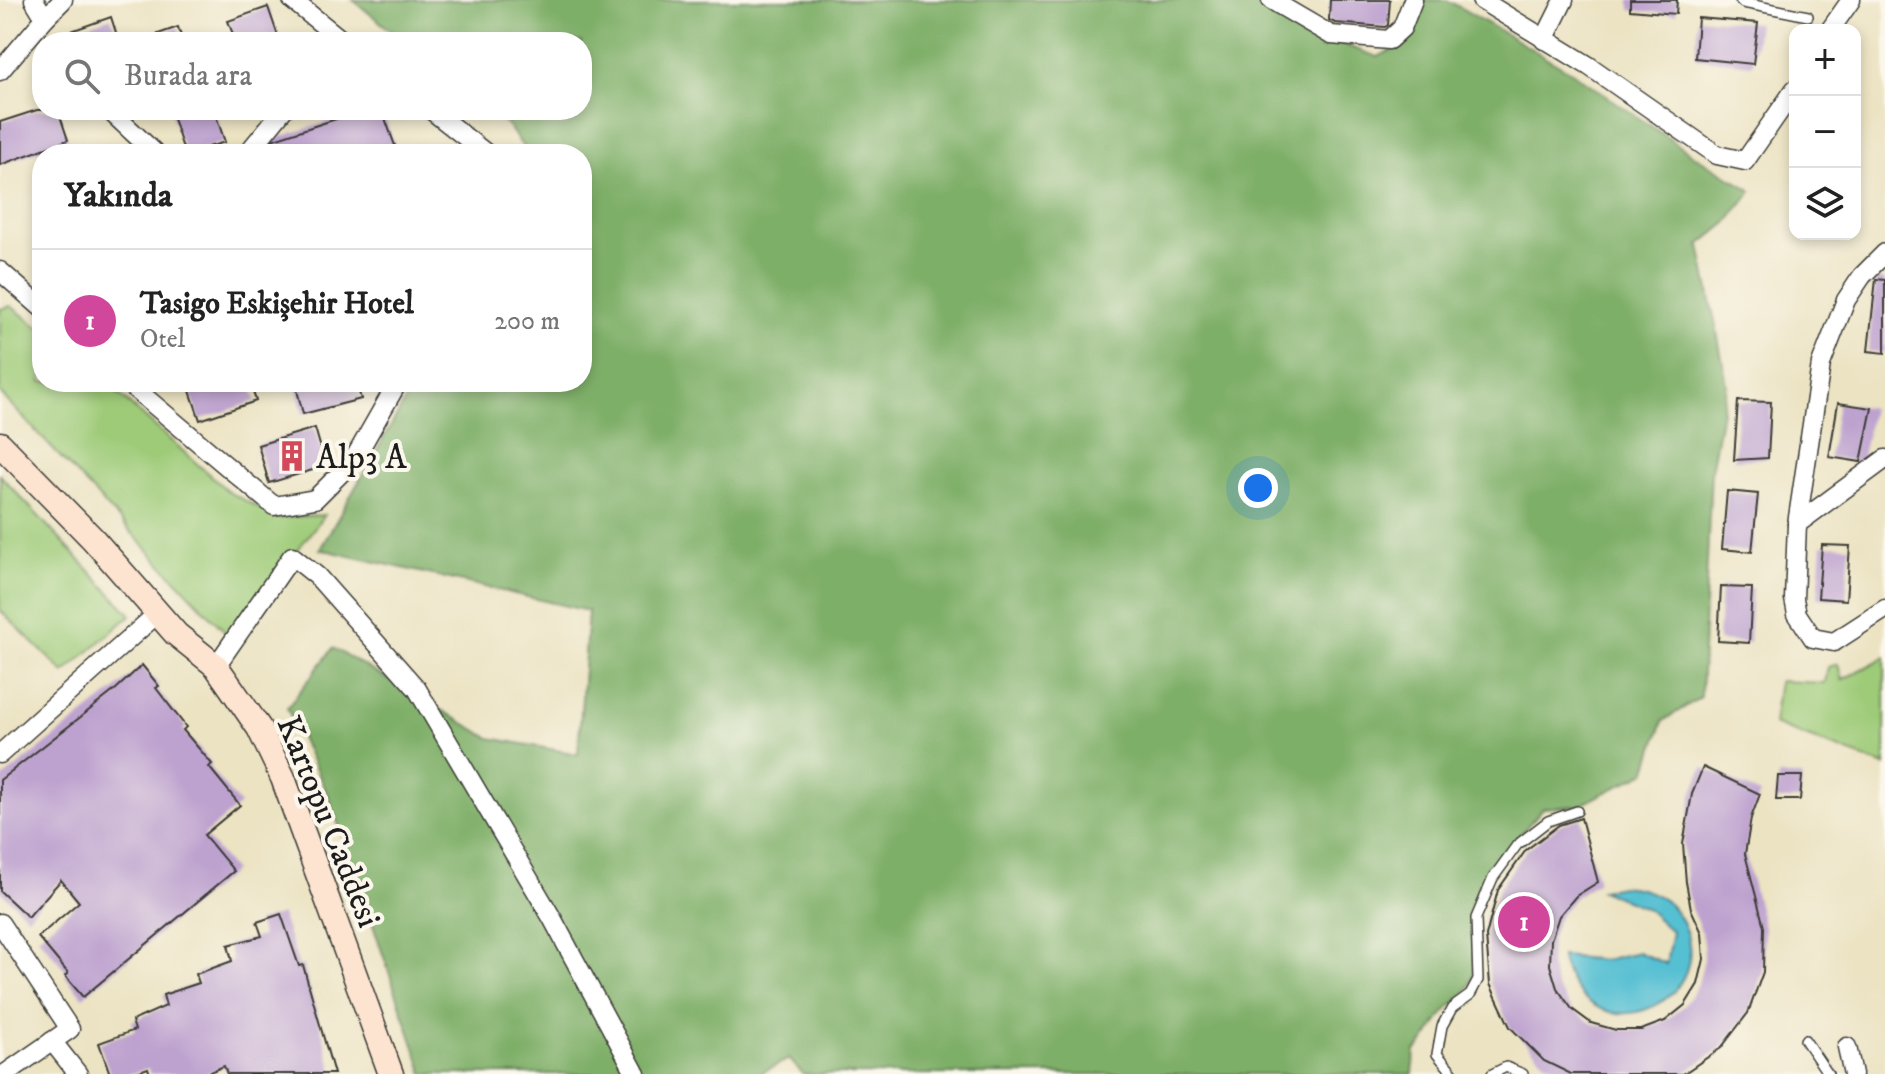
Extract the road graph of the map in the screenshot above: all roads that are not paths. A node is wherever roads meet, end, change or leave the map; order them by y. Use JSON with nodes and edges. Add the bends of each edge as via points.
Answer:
{"nodes":[{"id":1,"x":34,"y":0,"type":"edge"},
{"id":2,"x":63,"y":0,"type":"edge"},
{"id":3,"x":292,"y":0,"type":"edge"},
{"id":4,"x":1271,"y":0,"type":"edge"},
{"id":5,"x":1413,"y":0,"type":"edge"},
{"id":6,"x":1481,"y":0,"type":"edge"},
{"id":7,"x":1564,"y":0,"type":"edge"},
{"id":8,"x":1740,"y":0,"type":"edge"},
{"id":9,"x":1851,"y":0,"type":"edge"},
{"id":10,"x":1808,"y":16,"type":"dead end"},
{"id":11,"x":45,"y":18,"type":"junction"},
{"id":12,"x":1834,"y":24,"type":"edge"},
{"id":13,"x":40,"y":32,"type":"edge"},
{"id":14,"x":330,"y":32,"type":"edge"},
{"id":15,"x":1544,"y":40,"type":"junction"},
{"id":16,"x":32,"y":45,"type":"edge"},
{"id":17,"x":0,"y":71,"type":"edge"},
{"id":18,"x":1790,"y":96,"type":"edge"},
{"id":19,"x":120,"y":120,"type":"edge"},
{"id":20,"x":275,"y":120,"type":"edge"},
{"id":21,"x":444,"y":120,"type":"edge"},
{"id":22,"x":145,"y":144,"type":"edge"},
{"id":23,"x":255,"y":144,"type":"edge"},
{"id":24,"x":474,"y":144,"type":"edge"},
{"id":25,"x":1885,"y":253,"type":"edge"},
{"id":26,"x":3,"y":280,"type":"edge"},
{"id":27,"x":32,"y":301,"type":"edge"},
{"id":28,"x":139,"y":392,"type":"edge"},
{"id":29,"x":392,"y":392,"type":"edge"},
{"id":30,"x":0,"y":444,"type":"edge"},
{"id":31,"x":1885,"y":459,"type":"edge"},
{"id":32,"x":1797,"y":524,"type":"junction"},
{"id":33,"x":1885,"y":609,"type":"edge"},
{"id":34,"x":158,"y":613,"type":"junction"},
{"id":35,"x":216,"y":666,"type":"junction"},
{"id":36,"x":0,"y":754,"type":"edge"},
{"id":37,"x":1577,"y":811,"type":"dead end"},
{"id":38,"x":0,"y":923,"type":"edge"},
{"id":39,"x":1805,"y":1040,"type":"dead end"},
{"id":40,"x":52,"y":1041,"type":"junction"},
{"id":41,"x":1847,"y":1047,"type":"dead end"},
{"id":42,"x":5,"y":1074,"type":"edge"},
{"id":43,"x":78,"y":1074,"type":"edge"},
{"id":44,"x":391,"y":1074,"type":"edge"},
{"id":45,"x":636,"y":1074,"type":"edge"},
{"id":46,"x":1454,"y":1074,"type":"edge"},
{"id":47,"x":1492,"y":1074,"type":"edge"},
{"id":48,"x":1523,"y":1074,"type":"edge"},
{"id":49,"x":1828,"y":1074,"type":"edge"},
{"id":50,"x":1853,"y":1074,"type":"edge"}],
"edges":[{"from":1,"to":11,"type":"street"},
{"from":2,"to":11,"type":"street"},
{"from":3,"to":14,"type":"street"},
{"from":4,"to":5,"type":"street","via":[[1331,35],[1389,40],[1402,28]]},
{"from":6,"to":15,"type":"street"},
{"from":7,"to":15,"type":"street"},
{"from":8,"to":10,"type":"lane"},
{"from":9,"to":12,"type":"street"},
{"from":11,"to":13,"type":"street"},
{"from":15,"to":18,"type":"street","via":[[1717,155],[1745,161]]},
{"from":16,"to":17,"type":"street"},
{"from":19,"to":22,"type":"street"},
{"from":20,"to":23,"type":"street"},
{"from":21,"to":24,"type":"street"},
{"from":25,"to":32,"type":"street","via":[[1846,300],[1821,364]]},
{"from":26,"to":27,"type":"street"},
{"from":28,"to":29,"type":"street","via":[[274,506],[315,499],[353,461]]},
{"from":30,"to":34,"type":"street","name":"Kartopu Caddesi"},
{"from":31,"to":32,"type":"street"},
{"from":32,"to":33,"type":"street","via":[[1794,599],[1813,638],[1834,642]]},
{"from":34,"to":35,"type":"street","name":"Kartopu Caddesi"},
{"from":34,"to":36,"type":"street"},
{"from":35,"to":44,"type":"street","name":"Kartopu Caddesi","via":[[259,728],[283,778]]},
{"from":35,"to":45,"type":"street","via":[[292,556],[317,576],[417,689],[552,918]]},
{"from":37,"to":46,"type":"lane","via":[[1548,821],[1517,845],[1493,878],[1476,918],[1478,980],[1442,1026],[1437,1054]]},
{"from":38,"to":40,"type":"street","via":[[70,1029]]},
{"from":39,"to":49,"type":"lane"},
{"from":40,"to":42,"type":"street"},
{"from":40,"to":43,"type":"street"},
{"from":41,"to":50,"type":"street"},
{"from":47,"to":48,"type":"lane","via":[[1506,1067]]}]}
